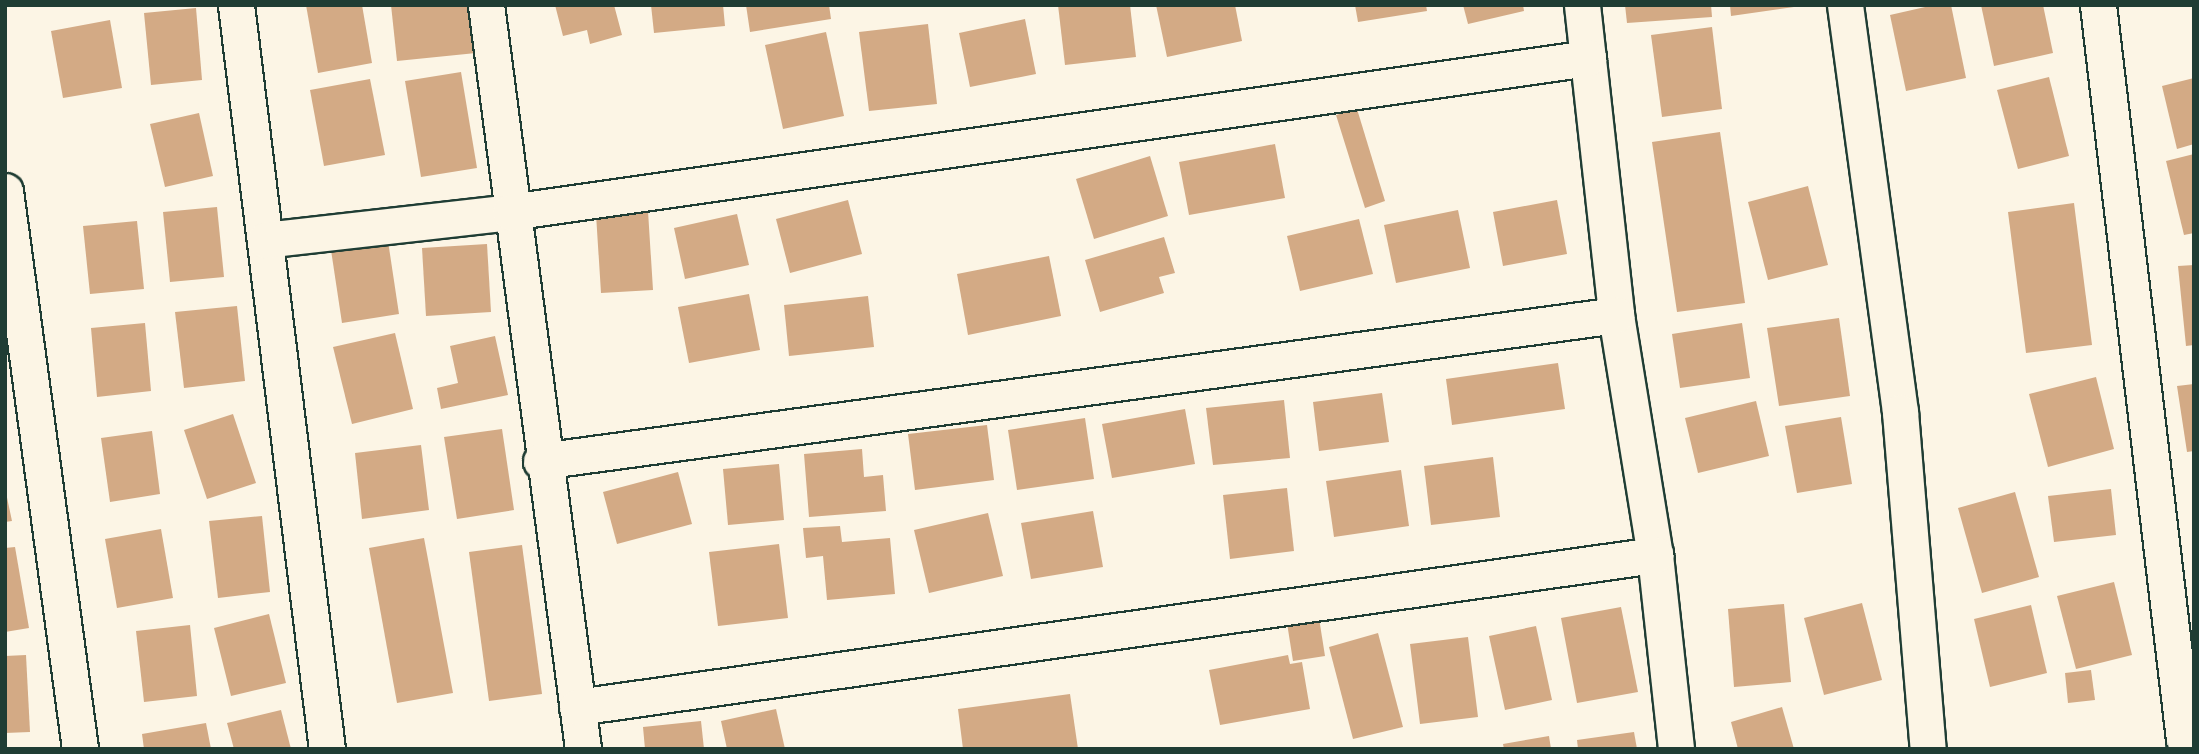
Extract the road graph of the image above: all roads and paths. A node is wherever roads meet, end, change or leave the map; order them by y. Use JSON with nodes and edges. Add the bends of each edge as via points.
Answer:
{"nodes":[{"id":1,"x":236,"y":5,"type":"edge"},
{"id":2,"x":486,"y":5,"type":"edge"},
{"id":3,"x":1583,"y":5,"type":"edge"},
{"id":4,"x":1845,"y":5,"type":"edge"},
{"id":5,"x":2098,"y":5,"type":"edge"},
{"id":6,"x":1588,"y":58,"type":"junction"},
{"id":7,"x":5,"y":191,"type":"edge"},
{"id":8,"x":510,"y":212,"type":"junction"},
{"id":9,"x":265,"y":240,"type":"junction"},
{"id":10,"x":1616,"y":315,"type":"junction"},
{"id":11,"x":541,"y":461,"type":"junction"},
{"id":12,"x":1655,"y":555,"type":"junction"},
{"id":13,"x":577,"y":707,"type":"junction"},
{"id":14,"x":2183,"y":740,"type":"edge"},
{"id":15,"x":80,"y":749,"type":"edge"},
{"id":16,"x":327,"y":749,"type":"edge"},
{"id":17,"x":583,"y":749,"type":"edge"},
{"id":18,"x":1676,"y":749,"type":"edge"},
{"id":19,"x":1928,"y":749,"type":"edge"}],
"edges":[{"from":1,"to":9,"type":"street"},
{"from":2,"to":8,"type":"street"},
{"from":3,"to":6,"type":"street"},
{"from":4,"to":19,"type":"street","via":[[1900,412]]},
{"from":5,"to":14,"type":"street"},
{"from":6,"to":8,"type":"street"},
{"from":6,"to":10,"type":"street"},
{"from":7,"to":15,"type":"street"},
{"from":8,"to":9,"type":"street"},
{"from":8,"to":11,"type":"street"},
{"from":9,"to":16,"type":"street"},
{"from":10,"to":11,"type":"street"},
{"from":10,"to":12,"type":"street"},
{"from":11,"to":13,"type":"street"},
{"from":12,"to":13,"type":"street"},
{"from":12,"to":18,"type":"street"},
{"from":13,"to":17,"type":"street"}]}
